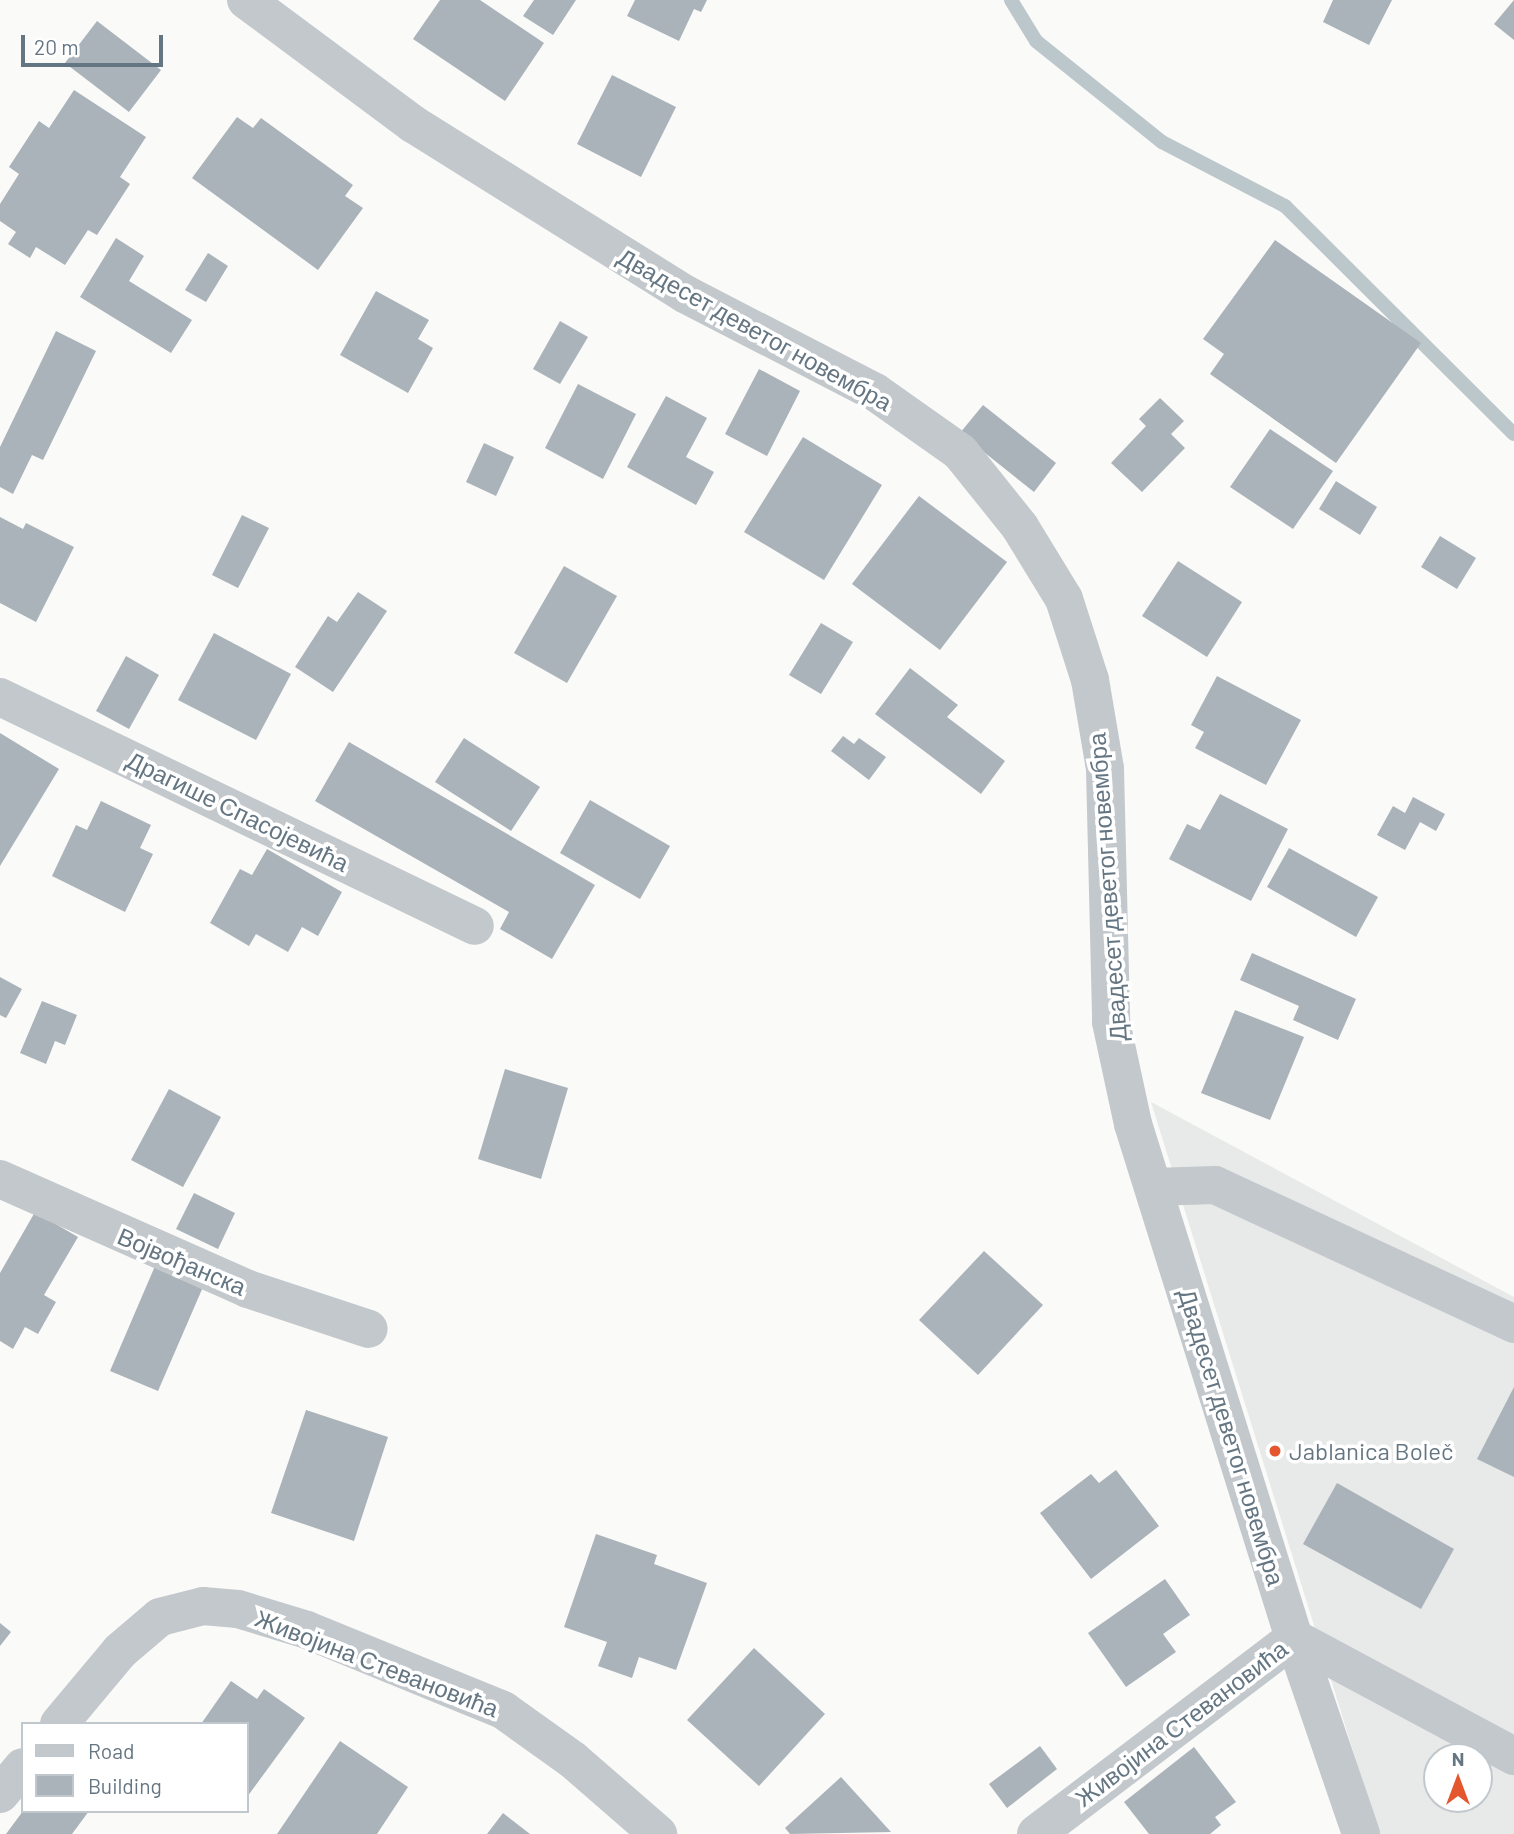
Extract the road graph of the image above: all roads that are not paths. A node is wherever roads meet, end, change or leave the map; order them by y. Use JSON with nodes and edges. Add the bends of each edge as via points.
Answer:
{"nodes":[{"id":1,"x":246,"y":0,"type":"edge"},
{"id":2,"x":0,"y":697,"type":"edge"},
{"id":3,"x":475,"y":926,"type":"dead end"},
{"id":4,"x":0,"y":1180,"type":"edge"},
{"id":5,"x":1153,"y":1187,"type":"junction"},
{"id":6,"x":1514,"y":1324,"type":"edge"},
{"id":7,"x":369,"y":1329,"type":"dead end"},
{"id":8,"x":1294,"y":1638,"type":"junction"},
{"id":9,"x":61,"y":1722,"type":"edge"},
{"id":10,"x":1514,"y":1756,"type":"edge"},
{"id":11,"x":21,"y":1769,"type":"edge"},
{"id":12,"x":0,"y":1794,"type":"edge"},
{"id":13,"x":658,"y":1834,"type":"edge"},
{"id":14,"x":1035,"y":1834,"type":"edge"},
{"id":15,"x":1361,"y":1834,"type":"edge"}],
"edges":[{"from":1,"to":5,"type":"street","name":"Двадесет деветог новембра","via":[[413,124],[673,287],[875,392],[960,452],[1020,527],[1064,599],[1090,680],[1105,769],[1111,1022],[1133,1124]]},
{"from":2,"to":3,"type":"street","name":"Драгише Спасојевића"},
{"from":4,"to":7,"type":"street","name":"Војвођанска","via":[[248,1289]]},
{"from":5,"to":6,"type":"street","via":[[1215,1185]]},
{"from":5,"to":8,"type":"street","name":"Двадесет деветог новембра"},
{"from":8,"to":10,"type":"street"},
{"from":8,"to":14,"type":"street","name":"Живојина Стевановића"},
{"from":8,"to":15,"type":"street","name":"Двадесет деветог новембра"},
{"from":9,"to":13,"type":"street","name":"Живојина Стевановића","via":[[120,1651],[160,1617],[203,1606],[238,1609],[307,1630],[503,1710],[573,1760]]},
{"from":11,"to":12,"type":"street"}]}
